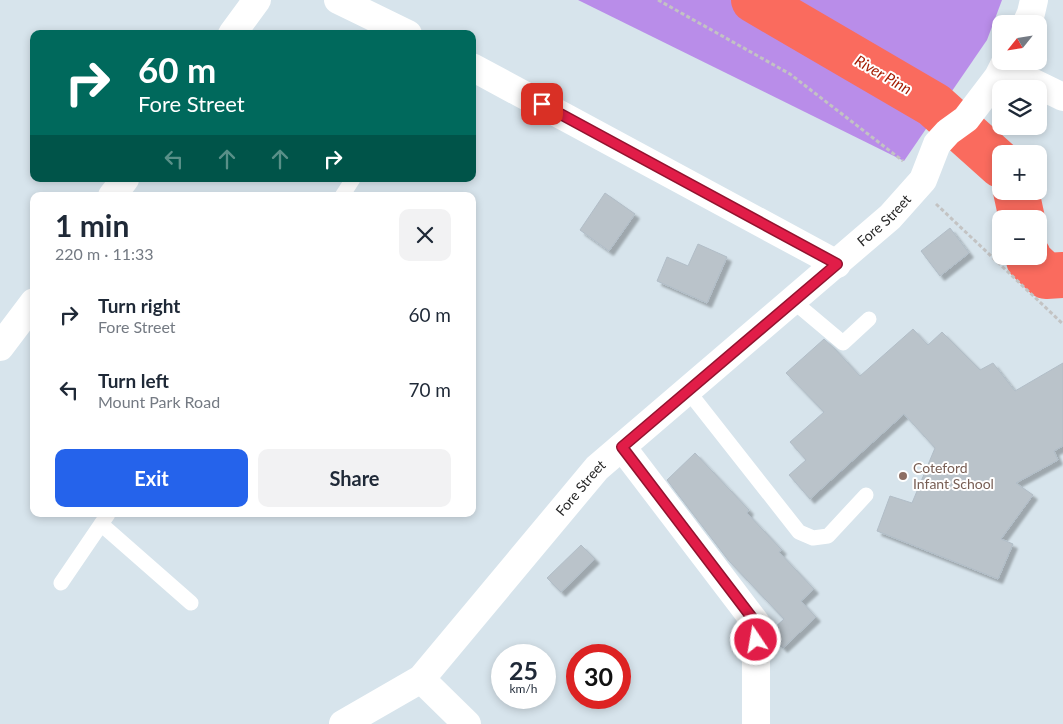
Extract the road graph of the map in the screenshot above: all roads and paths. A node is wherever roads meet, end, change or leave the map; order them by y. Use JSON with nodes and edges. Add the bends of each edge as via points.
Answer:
{"nodes":[{"id":1,"x":257,"y":0,"type":"edge"},
{"id":2,"x":338,"y":0,"type":"edge"},
{"id":3,"x":658,"y":0,"type":"edge"},
{"id":4,"x":1034,"y":0,"type":"edge"},
{"id":5,"x":1030,"y":15,"type":"edge"},
{"id":6,"x":235,"y":30,"type":"edge"},
{"id":7,"x":400,"y":30,"type":"edge"},
{"id":8,"x":476,"y":69,"type":"edge"},
{"id":9,"x":1000,"y":70,"type":"edge"},
{"id":10,"x":1015,"y":70,"type":"edge"},
{"id":11,"x":1063,"y":97,"type":"edge"},
{"id":12,"x":922,"y":180,"type":"junction"},
{"id":13,"x":123,"y":182,"type":"edge"},
{"id":14,"x":115,"y":192,"type":"edge"},
{"id":15,"x":837,"y":264,"type":"junction"},
{"id":16,"x":793,"y":301,"type":"junction"},
{"id":17,"x":30,"y":307,"type":"edge"},
{"id":18,"x":869,"y":319,"type":"dead end"},
{"id":19,"x":1063,"y":324,"type":"edge"},
{"id":20,"x":0,"y":347,"type":"edge"},
{"id":21,"x":688,"y":391,"type":"junction"},
{"id":22,"x":622,"y":447,"type":"junction"},
{"id":23,"x":866,"y":495,"type":"dead end"},
{"id":24,"x":104,"y":519,"type":"edge"},
{"id":25,"x":61,"y":583,"type":"dead end"},
{"id":26,"x":192,"y":602,"type":"dead end"},
{"id":27,"x":420,"y":679,"type":"junction"},
{"id":28,"x":343,"y":724,"type":"edge"},
{"id":29,"x":467,"y":724,"type":"edge"},
{"id":30,"x":756,"y":724,"type":"edge"}],
"edges":[{"from":1,"to":6,"type":"street"},
{"from":2,"to":7,"type":"street"},
{"from":3,"to":12,"type":"path","via":[[790,74],[904,162]]},
{"from":4,"to":5,"type":"street"},
{"from":8,"to":15,"type":"street"},
{"from":9,"to":12,"type":"street","name":"Fore Street","via":[[960,130],[937,144]]},
{"from":10,"to":11,"type":"street"},
{"from":12,"to":15,"type":"street","name":"Fore Street","via":[[890,217]]},
{"from":12,"to":19,"type":"path","via":[[930,198]]},
{"from":13,"to":14,"type":"street"},
{"from":15,"to":16,"type":"street","name":"Fore Street"},
{"from":16,"to":18,"type":"lane","via":[[843,343]]},
{"from":16,"to":21,"type":"street","name":"Fore Street"},
{"from":17,"to":20,"type":"street"},
{"from":21,"to":22,"type":"street","name":"Fore Street"},
{"from":21,"to":23,"type":"lane","via":[[799,532],[813,538],[828,536]]},
{"from":22,"to":27,"type":"street","name":"Fore Street","via":[[597,468]]},
{"from":22,"to":30,"type":"street","via":[[756,623]]},
{"from":24,"to":25,"type":"lane"},
{"from":24,"to":26,"type":"lane"},
{"from":27,"to":28,"type":"street","name":"Fore Street"},
{"from":27,"to":29,"type":"street"}]}
